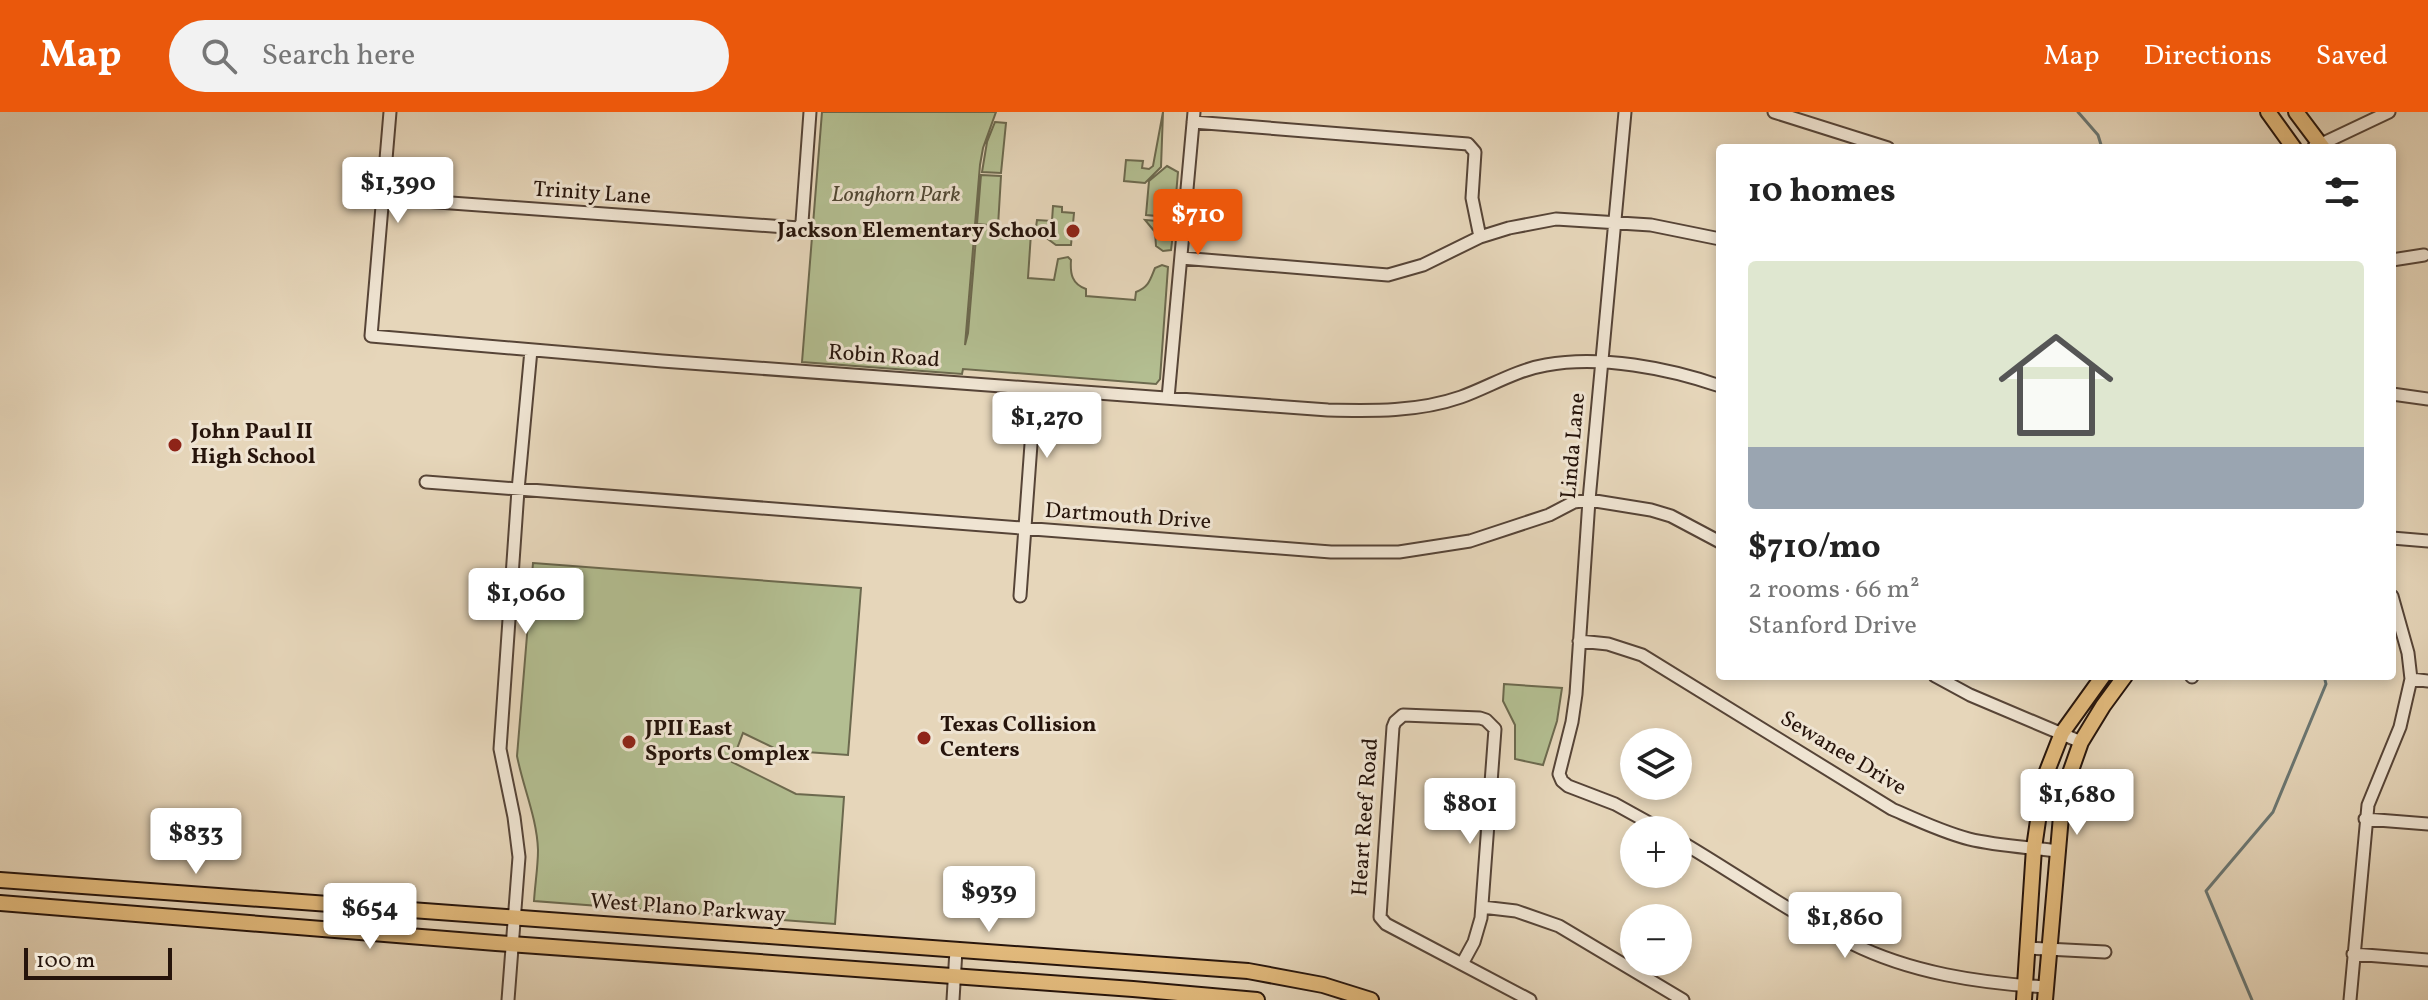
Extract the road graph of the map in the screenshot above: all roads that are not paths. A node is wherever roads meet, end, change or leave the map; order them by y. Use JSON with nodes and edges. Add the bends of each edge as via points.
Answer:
{"nodes":[{"id":1,"x":390,"y":112,"type":"edge"},
{"id":2,"x":810,"y":112,"type":"edge"},
{"id":3,"x":1625,"y":112,"type":"edge"},
{"id":4,"x":1774,"y":112,"type":"edge"},
{"id":5,"x":2268,"y":112,"type":"edge"},
{"id":6,"x":2296,"y":112,"type":"edge"},
{"id":7,"x":2389,"y":112,"type":"edge"},
{"id":8,"x":1194,"y":117,"type":"edge"},
{"id":9,"x":1875,"y":144,"type":"edge"},
{"id":10,"x":2291,"y":144,"type":"edge"},
{"id":11,"x":2317,"y":144,"type":"edge"},
{"id":12,"x":2325,"y":144,"type":"edge"},
{"id":13,"x":382,"y":198,"type":"junction"},
{"id":14,"x":1614,"y":222,"type":"junction"},
{"id":15,"x":1480,"y":237,"type":"junction"},
{"id":16,"x":1716,"y":238,"type":"edge"},
{"id":17,"x":2424,"y":255,"type":"dead end"},
{"id":18,"x":1181,"y":258,"type":"junction"},
{"id":19,"x":2396,"y":259,"type":"edge"},
{"id":20,"x":531,"y":350,"type":"junction"},
{"id":21,"x":1602,"y":363,"type":"junction"},
{"id":22,"x":1716,"y":385,"type":"edge"},
{"id":23,"x":1035,"y":389,"type":"junction"},
{"id":24,"x":2396,"y":395,"type":"edge"},
{"id":25,"x":1168,"y":398,"type":"junction"},
{"id":26,"x":2428,"y":399,"type":"edge"},
{"id":27,"x":426,"y":482,"type":"dead end"},
{"id":28,"x":518,"y":490,"type":"junction"},
{"id":29,"x":1589,"y":500,"type":"junction"},
{"id":30,"x":1024,"y":529,"type":"junction"},
{"id":31,"x":1716,"y":540,"type":"edge"},
{"id":32,"x":2396,"y":540,"type":"edge"},
{"id":33,"x":2428,"y":541,"type":"edge"},
{"id":34,"x":1020,"y":596,"type":"dead end"},
{"id":35,"x":2396,"y":610,"type":"edge"},
{"id":36,"x":1579,"y":641,"type":"junction"},
{"id":37,"x":2411,"y":679,"type":"junction"},
{"id":38,"x":1942,"y":680,"type":"edge"},
{"id":39,"x":2100,"y":680,"type":"edge"},
{"id":40,"x":2122,"y":680,"type":"edge"},
{"id":41,"x":2428,"y":681,"type":"edge"},
{"id":42,"x":2062,"y":733,"type":"junction"},
{"id":43,"x":2081,"y":742,"type":"junction"},
{"id":44,"x":2042,"y":787,"type":"junction"},
{"id":45,"x":2063,"y":793,"type":"junction"},
{"id":46,"x":2122,"y":808,"type":"dead end"},
{"id":47,"x":1637,"y":816,"type":"edge"},
{"id":48,"x":2365,"y":819,"type":"junction"},
{"id":49,"x":2428,"y":824,"type":"edge"},
{"id":50,"x":2034,"y":848,"type":"junction"},
{"id":51,"x":1692,"y":849,"type":"edge"},
{"id":52,"x":2057,"y":851,"type":"junction"},
{"id":53,"x":0,"y":880,"type":"edge"},
{"id":54,"x":29,"y":882,"type":"junction"},
{"id":55,"x":0,"y":903,"type":"edge"},
{"id":56,"x":26,"y":904,"type":"junction"},
{"id":57,"x":1482,"y":907,"type":"junction"},
{"id":58,"x":514,"y":918,"type":"junction"},
{"id":59,"x":725,"y":934,"type":"junction"},
{"id":60,"x":512,"y":944,"type":"junction"},
{"id":61,"x":2027,"y":948,"type":"junction"},
{"id":62,"x":956,"y":950,"type":"junction"},
{"id":63,"x":2049,"y":950,"type":"junction"},
{"id":64,"x":2105,"y":952,"type":"dead end"},
{"id":65,"x":2353,"y":954,"type":"junction"},
{"id":66,"x":723,"y":959,"type":"junction"},
{"id":67,"x":2428,"y":960,"type":"edge"},
{"id":68,"x":1462,"y":964,"type":"junction"},
{"id":69,"x":954,"y":977,"type":"junction"},
{"id":70,"x":2025,"y":993,"type":"edge"},
{"id":71,"x":2045,"y":994,"type":"edge"},
{"id":72,"x":508,"y":1000,"type":"edge"},
{"id":73,"x":953,"y":1000,"type":"edge"},
{"id":74,"x":1257,"y":1000,"type":"edge"},
{"id":75,"x":1371,"y":1000,"type":"edge"},
{"id":76,"x":1530,"y":1000,"type":"edge"},
{"id":77,"x":1683,"y":1000,"type":"edge"},
{"id":78,"x":2350,"y":1000,"type":"edge"}],
"edges":[{"from":1,"to":13,"type":"street"},
{"from":2,"to":13,"type":"street","name":"Trinity Lane","via":[[799,228]]},
{"from":3,"to":14,"type":"street","name":"Linda Lane"},
{"from":4,"to":9,"type":"street"},
{"from":5,"to":10,"type":"main road"},
{"from":6,"to":11,"type":"main road"},
{"from":7,"to":12,"type":"street"},
{"from":8,"to":15,"type":"street","via":[[1468,144],[1475,152],[1472,198]]},
{"from":8,"to":18,"type":"street"},
{"from":13,"to":20,"type":"street","name":"Robin Road","via":[[371,336]]},
{"from":14,"to":15,"type":"street","via":[[1556,219]]},
{"from":14,"to":16,"type":"street"},
{"from":14,"to":21,"type":"street","name":"Linda Lane"},
{"from":15,"to":18,"type":"street","via":[[1423,265],[1388,275]]},
{"from":17,"to":19,"type":"street"},
{"from":18,"to":25,"type":"street"},
{"from":20,"to":23,"type":"street","name":"Robin Road"},
{"from":20,"to":28,"type":"street"},
{"from":21,"to":22,"type":"street","name":"Robin Road","via":[[1650,367]]},
{"from":21,"to":25,"type":"street","name":"Robin Road","via":[[1541,365],[1458,398],[1413,409],[1328,410]]},
{"from":21,"to":29,"type":"street","name":"Linda Lane"},
{"from":23,"to":25,"type":"street","name":"Robin Road"},
{"from":23,"to":30,"type":"street"},
{"from":24,"to":26,"type":"street"},
{"from":27,"to":28,"type":"street","name":"Dartmouth Drive"},
{"from":28,"to":30,"type":"street","name":"Dartmouth Drive"},
{"from":28,"to":58,"type":"street","via":[[500,749],[519,844]]},
{"from":29,"to":30,"type":"street","name":"Dartmouth Drive","via":[[1470,541],[1399,552],[1331,552]]},
{"from":29,"to":31,"type":"street","name":"Dartmouth Drive","via":[[1671,516]]},
{"from":29,"to":36,"type":"street","name":"Linda Lane"},
{"from":30,"to":34,"type":"street"},
{"from":32,"to":33,"type":"street"},
{"from":35,"to":37,"type":"street"},
{"from":36,"to":47,"type":"street","name":"Linda Lane","via":[[1572,722],[1559,774],[1568,786]]},
{"from":36,"to":50,"type":"street","name":"Sewanee Drive","via":[[1642,655],[1892,809],[1965,838]]},
{"from":37,"to":41,"type":"street"},
{"from":37,"to":48,"type":"street","via":[[2400,727]]},
{"from":38,"to":42,"type":"street"},
{"from":39,"to":42,"type":"main road"},
{"from":40,"to":43,"type":"main road"},
{"from":42,"to":43,"type":"street"},
{"from":42,"to":44,"type":"main road"},
{"from":43,"to":45,"type":"main road"},
{"from":44,"to":45,"type":"street"},
{"from":44,"to":50,"type":"main road"},
{"from":45,"to":46,"type":"street"},
{"from":45,"to":52,"type":"main road"},
{"from":48,"to":49,"type":"street"},
{"from":48,"to":65,"type":"street"},
{"from":50,"to":52,"type":"street","name":"Sewanee Drive"},
{"from":50,"to":61,"type":"main road"},
{"from":51,"to":70,"type":"street","via":[[1853,944],[1926,970]]},
{"from":52,"to":63,"type":"main road"},
{"from":53,"to":54,"type":"main road","name":"West Plano Parkway"},
{"from":54,"to":56,"type":"main road"},
{"from":54,"to":58,"type":"main road","name":"West Plano Parkway"},
{"from":55,"to":56,"type":"main road"},
{"from":56,"to":60,"type":"main road"},
{"from":57,"to":68,"type":"street","via":[[1474,942]]},
{"from":57,"to":68,"type":"street","name":"Heart Reef Road","via":[[1495,735],[1491,723],[1409,713],[1399,717],[1393,727],[1379,911],[1382,921]]},
{"from":57,"to":77,"type":"street","via":[[1516,911],[1559,926]]},
{"from":58,"to":59,"type":"main road","name":"West Plano Parkway"},
{"from":58,"to":60,"type":"street"},
{"from":59,"to":62,"type":"main road","name":"West Plano Parkway"},
{"from":59,"to":66,"type":"main road"},
{"from":60,"to":66,"type":"main road"},
{"from":60,"to":72,"type":"street"},
{"from":61,"to":63,"type":"street"},
{"from":61,"to":70,"type":"main road"},
{"from":62,"to":69,"type":"street"},
{"from":62,"to":75,"type":"main road","name":"West Plano Parkway","via":[[1248,971]]},
{"from":63,"to":64,"type":"street"},
{"from":63,"to":71,"type":"main road"},
{"from":65,"to":67,"type":"street"},
{"from":65,"to":78,"type":"street"},
{"from":66,"to":69,"type":"main road"},
{"from":68,"to":76,"type":"street"},
{"from":69,"to":73,"type":"street"},
{"from":69,"to":74,"type":"main road"},
{"from":70,"to":71,"type":"street"}]}
